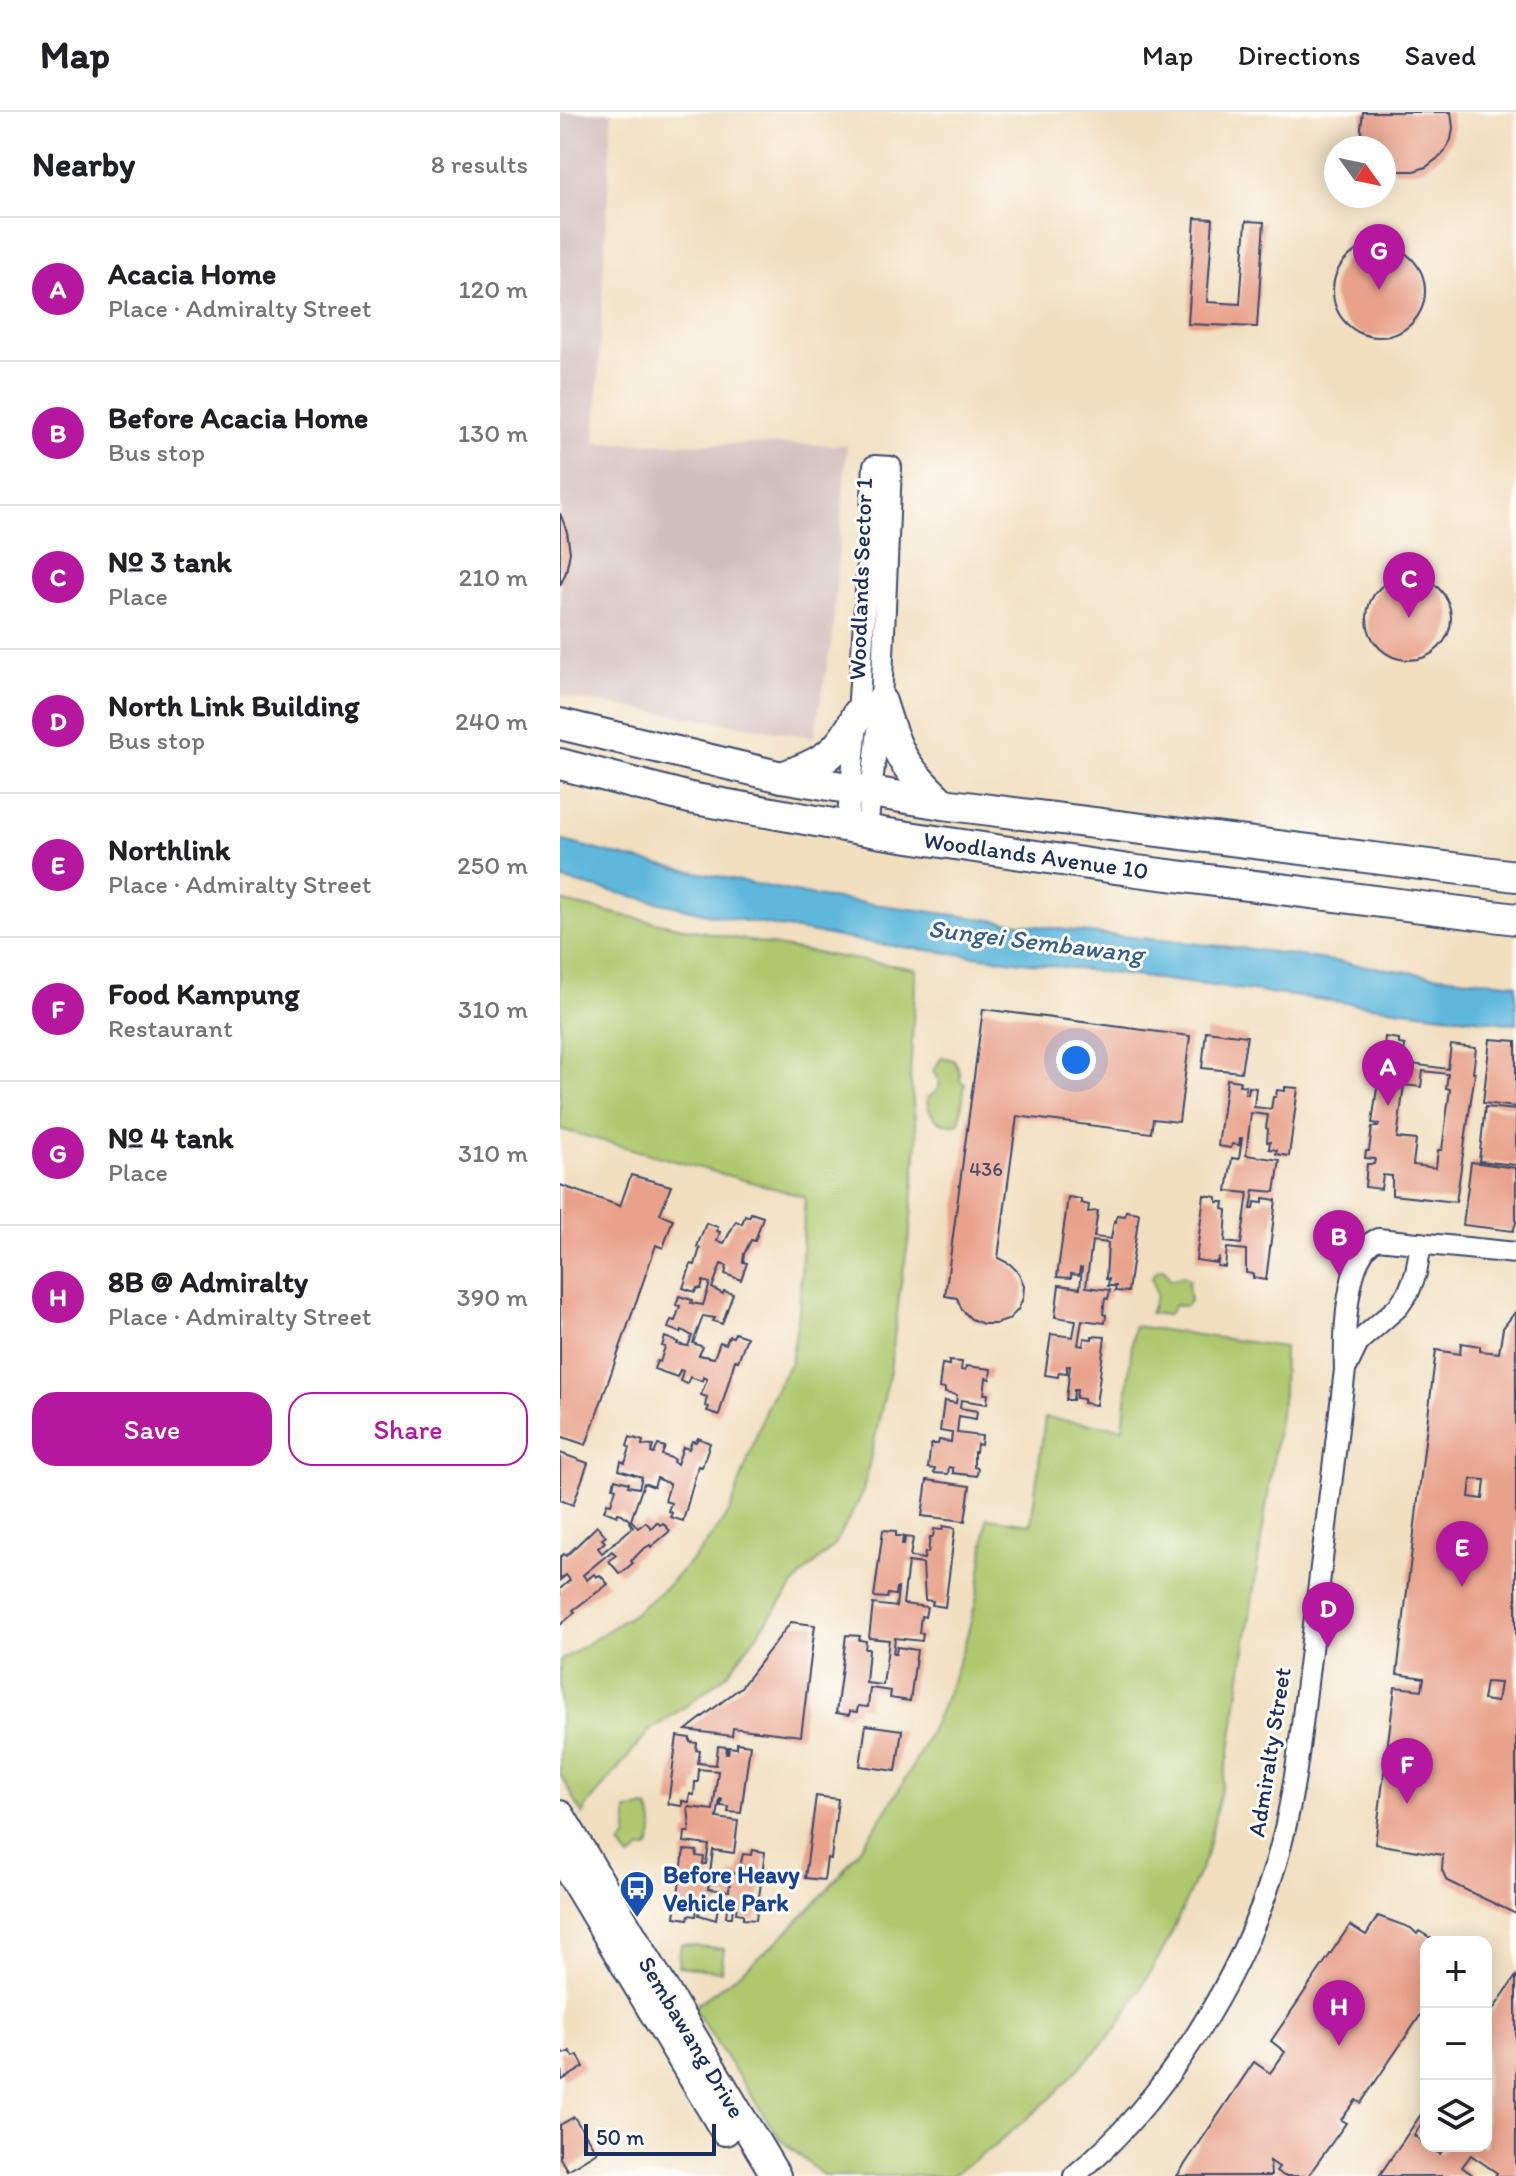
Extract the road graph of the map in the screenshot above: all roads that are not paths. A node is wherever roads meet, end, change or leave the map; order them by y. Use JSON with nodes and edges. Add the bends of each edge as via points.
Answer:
{"nodes":[{"id":1,"x":869,"y":708,"type":"junction"},
{"id":2,"x":560,"y":724,"type":"edge"},
{"id":3,"x":560,"y":764,"type":"edge"},
{"id":4,"x":782,"y":777,"type":"junction"},
{"id":5,"x":862,"y":791,"type":"junction"},
{"id":6,"x":943,"y":804,"type":"junction"},
{"id":7,"x":857,"y":828,"type":"junction"},
{"id":8,"x":1516,"y":876,"type":"edge"},
{"id":9,"x":1516,"y":919,"type":"edge"},
{"id":10,"x":1421,"y":1243,"type":"junction"},
{"id":11,"x":1516,"y":1253,"type":"edge"},
{"id":12,"x":1345,"y":1370,"type":"junction"},
{"id":13,"x":560,"y":1815,"type":"edge"},
{"id":14,"x":560,"y":1856,"type":"edge"},
{"id":15,"x":753,"y":2176,"type":"edge"},
{"id":16,"x":776,"y":2176,"type":"edge"},
{"id":17,"x":1074,"y":2176,"type":"edge"}],
"edges":[{"from":1,"to":1,"type":"street","name":"Woodlands Sector 1","via":[[874,466],[891,467]]},
{"from":1,"to":4,"type":"main road","via":[[830,755]]},
{"from":1,"to":5,"type":"street","name":"Woodlands Sector 1"},
{"from":1,"to":6,"type":"main road","via":[[906,765]]},
{"from":2,"to":4,"type":"main road","name":"Woodlands Avenue 10"},
{"from":3,"to":7,"type":"main road","name":"Woodlands Avenue 10","via":[[690,798]]},
{"from":4,"to":5,"type":"main road","name":"Woodlands Avenue 10"},
{"from":5,"to":6,"type":"main road","name":"Woodlands Avenue 10"},
{"from":5,"to":7,"type":"street","name":"Woodlands Sector 1"},
{"from":6,"to":8,"type":"main road","name":"Woodlands Avenue 10"},
{"from":7,"to":9,"type":"main road","name":"Woodlands Avenue 10","via":[[1073,862]]},
{"from":10,"to":11,"type":"street","name":"Admiralty Street"},
{"from":10,"to":12,"type":"street","name":"Admiralty Street","via":[[1409,1291],[1359,1341]]},
{"from":10,"to":12,"type":"street","name":"Admiralty Street","via":[[1378,1239],[1364,1248],[1354,1274]]},
{"from":12,"to":17,"type":"street","name":"Admiralty Street","via":[[1289,1812],[1275,1866],[1235,1966],[1197,2032],[1139,2114]]},
{"from":13,"to":16,"type":"main road","name":"Sembawang Drive"},
{"from":14,"to":15,"type":"main road","name":"Sembawang Drive"}]}
